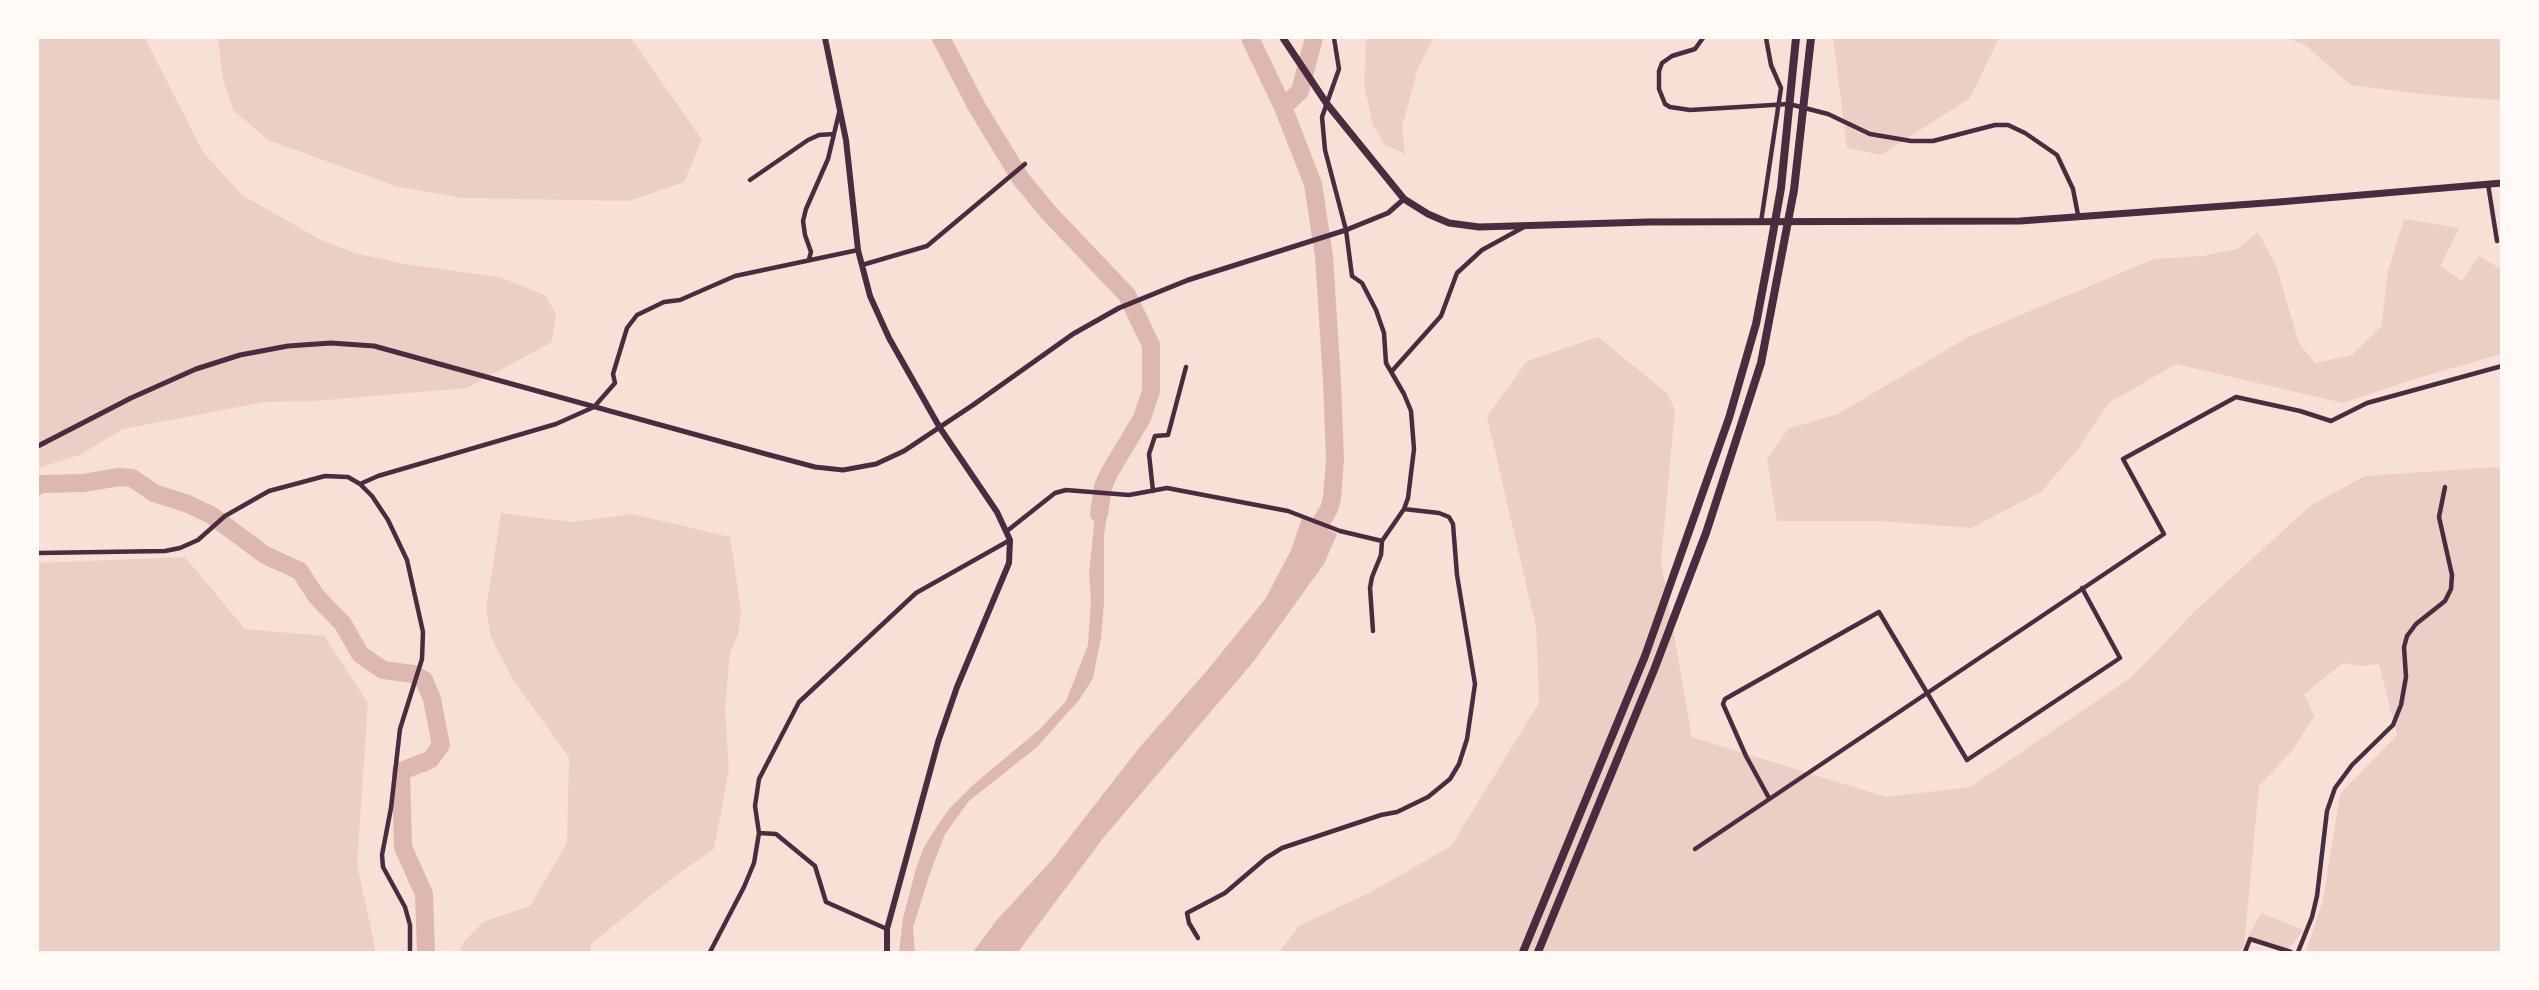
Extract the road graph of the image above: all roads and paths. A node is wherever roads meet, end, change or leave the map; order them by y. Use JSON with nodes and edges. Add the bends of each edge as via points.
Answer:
{"nodes":[{"id":1,"x":825,"y":38,"type":"edge"},
{"id":2,"x":1283,"y":38,"type":"edge"},
{"id":3,"x":1334,"y":38,"type":"edge"},
{"id":4,"x":1703,"y":38,"type":"edge"},
{"id":5,"x":1766,"y":38,"type":"edge"},
{"id":6,"x":1796,"y":38,"type":"edge"},
{"id":7,"x":1811,"y":38,"type":"edge"},
{"id":8,"x":1327,"y":104,"type":"junction"},
{"id":9,"x":1779,"y":104,"type":"junction"},
{"id":10,"x":840,"y":107,"type":"junction"},
{"id":11,"x":834,"y":134,"type":"junction"},
{"id":12,"x":1025,"y":164,"type":"dead end"},
{"id":13,"x":750,"y":180,"type":"dead end"},
{"id":14,"x":2487,"y":183,"type":"junction"},
{"id":15,"x":2502,"y":183,"type":"edge"},
{"id":16,"x":1404,"y":199,"type":"junction"},
{"id":17,"x":2078,"y":215,"type":"junction"},
{"id":18,"x":1761,"y":222,"type":"junction"},
{"id":19,"x":1529,"y":225,"type":"junction"},
{"id":20,"x":1346,"y":230,"type":"junction"},
{"id":21,"x":2497,"y":240,"type":"dead end"},
{"id":22,"x":858,"y":250,"type":"junction"},
{"id":23,"x":809,"y":259,"type":"junction"},
{"id":24,"x":862,"y":266,"type":"junction"},
{"id":25,"x":2502,"y":366,"type":"edge"},
{"id":26,"x":1185,"y":367,"type":"dead end"},
{"id":27,"x":1392,"y":371,"type":"junction"},
{"id":28,"x":594,"y":407,"type":"junction"},
{"id":29,"x":940,"y":428,"type":"junction"},
{"id":30,"x":38,"y":446,"type":"edge"},
{"id":31,"x":360,"y":484,"type":"junction"},
{"id":32,"x":2445,"y":487,"type":"dead end"},
{"id":33,"x":1153,"y":491,"type":"junction"},
{"id":34,"x":1404,"y":508,"type":"junction"},
{"id":35,"x":1007,"y":531,"type":"junction"},
{"id":36,"x":1010,"y":540,"type":"junction"},
{"id":37,"x":1382,"y":541,"type":"junction"},
{"id":38,"x":38,"y":553,"type":"edge"},
{"id":39,"x":2082,"y":588,"type":"junction"},
{"id":40,"x":1373,"y":631,"type":"dead end"},
{"id":41,"x":1927,"y":692,"type":"junction"},
{"id":42,"x":1769,"y":798,"type":"junction"},
{"id":43,"x":759,"y":833,"type":"junction"},
{"id":44,"x":1695,"y":849,"type":"dead end"},
{"id":45,"x":887,"y":929,"type":"junction"},
{"id":46,"x":1198,"y":938,"type":"dead end"},
{"id":47,"x":411,"y":952,"type":"edge"},
{"id":48,"x":710,"y":952,"type":"edge"},
{"id":49,"x":887,"y":952,"type":"edge"},
{"id":50,"x":1523,"y":952,"type":"edge"},
{"id":51,"x":1538,"y":952,"type":"edge"},
{"id":52,"x":2245,"y":952,"type":"edge"},
{"id":53,"x":2291,"y":952,"type":"edge"},
{"id":54,"x":2298,"y":952,"type":"edge"}],
"edges":[{"from":1,"to":10,"type":"main road"},
{"from":2,"to":8,"type":"main road"},
{"from":3,"to":8,"type":"street","via":[[1339,69]]},
{"from":4,"to":9,"type":"street","via":[[1695,49],[1662,63],[1659,89],[1665,104],[1690,110]]},
{"from":5,"to":9,"type":"street","via":[[1781,88]]},
{"from":6,"to":50,"type":"highway","via":[[1781,188],[1756,324],[1729,418],[1645,656]]},
{"from":7,"to":51,"type":"highway","via":[[1794,190],[1761,363],[1706,533]]},
{"from":8,"to":16,"type":"main road"},
{"from":8,"to":20,"type":"street","via":[[1322,117],[1325,150]]},
{"from":9,"to":17,"type":"street","via":[[1828,114],[1870,134],[1911,141],[1933,141],[2008,125],[2057,155],[2073,189]]},
{"from":9,"to":18,"type":"street"},
{"from":10,"to":11,"type":"street"},
{"from":10,"to":22,"type":"main road"},
{"from":11,"to":13,"type":"street","via":[[808,140]]},
{"from":11,"to":23,"type":"street","via":[[803,221],[811,252]]},
{"from":12,"to":24,"type":"street","via":[[927,246]]},
{"from":14,"to":15,"type":"main road"},
{"from":14,"to":17,"type":"main road"},
{"from":14,"to":21,"type":"street"},
{"from":16,"to":19,"type":"main road","via":[[1449,223]]},
{"from":16,"to":20,"type":"street","via":[[1388,213]]},
{"from":17,"to":18,"type":"main road","via":[[2019,220]]},
{"from":18,"to":19,"type":"main road"},
{"from":19,"to":27,"type":"street","via":[[1482,250],[1457,273],[1441,316]]},
{"from":20,"to":27,"type":"street","via":[[1352,276],[1362,282],[1376,310],[1384,333],[1386,363]]},
{"from":20,"to":29,"type":"street","via":[[1188,280],[1119,308],[1073,334]]},
{"from":22,"to":23,"type":"street"},
{"from":22,"to":24,"type":"main road"},
{"from":23,"to":28,"type":"street","via":[[735,276],[637,315],[627,328],[613,374],[615,383]]},
{"from":24,"to":29,"type":"main road","via":[[870,296],[889,338]]},
{"from":25,"to":39,"type":"street","via":[[2367,404],[2331,421],[2236,397],[2122,459],[2164,534]]},
{"from":26,"to":33,"type":"street","via":[[1168,435],[1155,436],[1149,454]]},
{"from":27,"to":34,"type":"street","via":[[1411,411],[1414,449]]},
{"from":28,"to":29,"type":"street","via":[[806,464],[843,470],[876,464]]},
{"from":28,"to":30,"type":"street","via":[[374,346],[288,346],[196,369]]},
{"from":28,"to":31,"type":"street","via":[[556,424]]},
{"from":29,"to":35,"type":"main road"},
{"from":31,"to":38,"type":"street","via":[[348,477],[325,476],[269,491],[180,548]]},
{"from":31,"to":47,"type":"street","via":[[388,520],[407,560],[423,632],[422,659],[400,729],[382,855],[382,867],[405,907]]},
{"from":32,"to":54,"type":"street","via":[[2439,517],[2452,575],[2451,589],[2445,601],[2407,636],[2406,677],[2393,725],[2352,765],[2336,788],[2327,811],[2317,896]]},
{"from":33,"to":35,"type":"street","via":[[1115,495],[1066,490],[1055,493]]},
{"from":33,"to":37,"type":"street","via":[[1167,488],[1288,511],[1340,531]]},
{"from":34,"to":37,"type":"street"},
{"from":34,"to":46,"type":"street","via":[[1439,513],[1449,517],[1453,524],[1475,684],[1459,764],[1450,779],[1397,812],[1282,848],[1266,858],[1225,893],[1188,913],[1186,918]]},
{"from":35,"to":36,"type":"main road"},
{"from":36,"to":43,"type":"street","via":[[916,592],[800,702],[759,779],[755,806]]},
{"from":36,"to":45,"type":"main road","via":[[1009,563],[938,742]]},
{"from":37,"to":40,"type":"street","via":[[1370,588]]},
{"from":39,"to":41,"type":"street"},
{"from":39,"to":41,"type":"street","via":[[2120,658],[1967,760]]},
{"from":41,"to":42,"type":"street"},
{"from":41,"to":42,"type":"street","via":[[1879,612],[1725,699],[1723,704],[1746,756]]},
{"from":42,"to":44,"type":"street"},
{"from":43,"to":45,"type":"street","via":[[776,834],[815,866],[826,902]]},
{"from":43,"to":48,"type":"street","via":[[748,879]]},
{"from":45,"to":49,"type":"main road"},
{"from":52,"to":53,"type":"street","via":[[2250,939]]}]}
